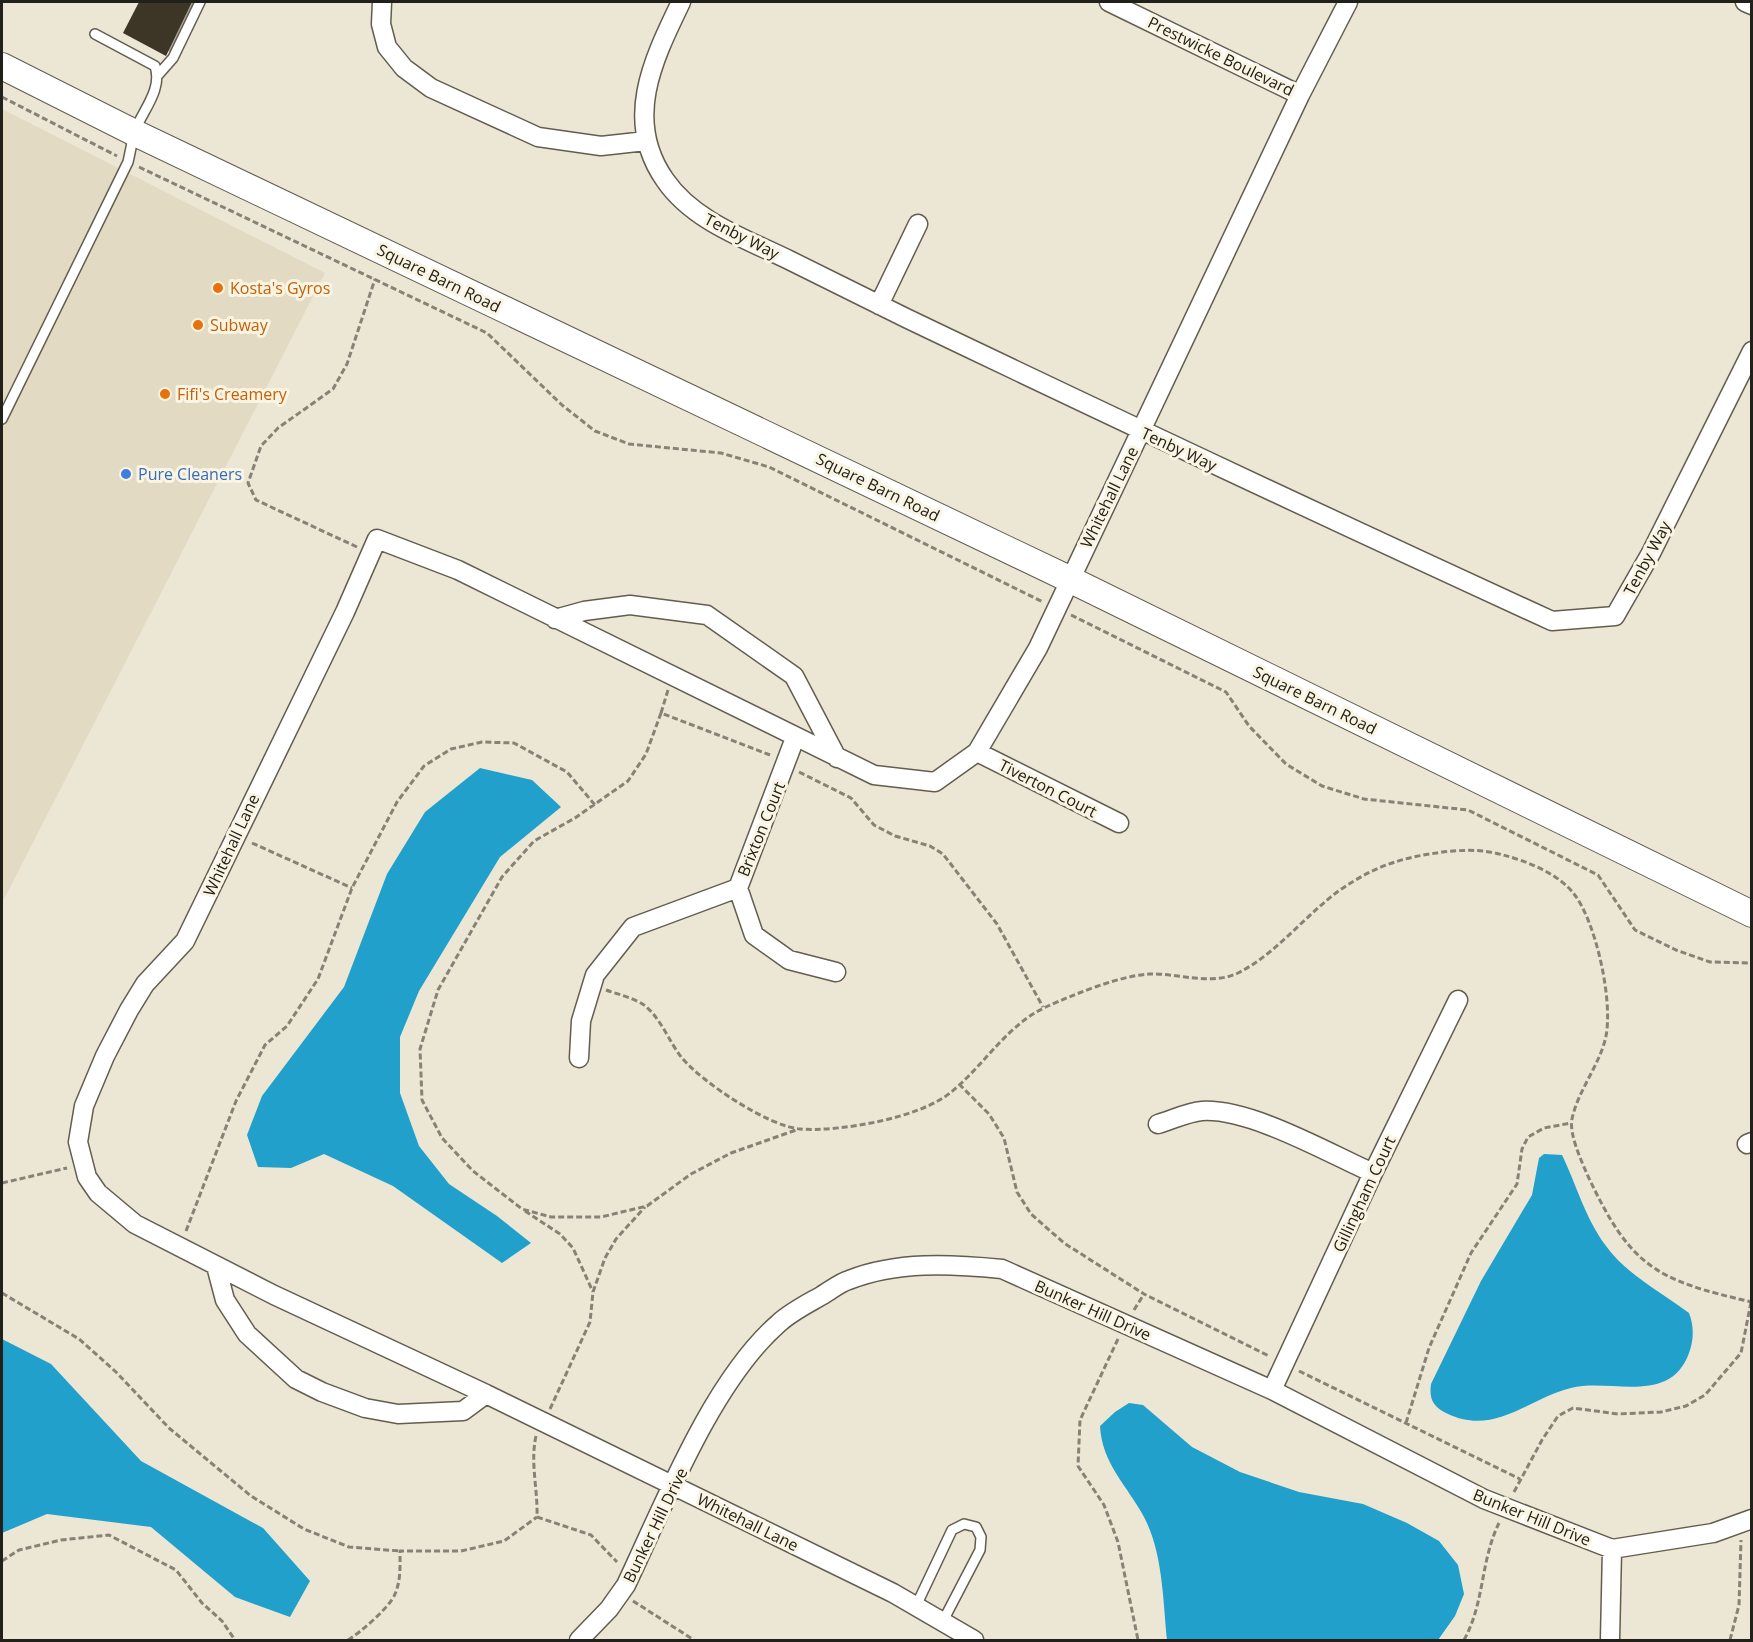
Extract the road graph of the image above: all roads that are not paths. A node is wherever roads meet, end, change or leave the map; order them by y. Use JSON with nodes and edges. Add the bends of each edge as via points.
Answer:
{"nodes":[{"id":1,"x":200,"y":2,"type":"edge"},
{"id":2,"x":382,"y":2,"type":"edge"},
{"id":3,"x":681,"y":2,"type":"edge"},
{"id":4,"x":1109,"y":2,"type":"edge"},
{"id":5,"x":1348,"y":2,"type":"edge"},
{"id":6,"x":1745,"y":2,"type":"edge"},
{"id":7,"x":1752,"y":5,"type":"edge"},
{"id":8,"x":94,"y":34,"type":"dead end"},
{"id":9,"x":2,"y":66,"type":"edge"},
{"id":10,"x":158,"y":75,"type":"junction"},
{"id":11,"x":1300,"y":95,"type":"junction"},
{"id":12,"x":135,"y":133,"type":"junction"},
{"id":13,"x":646,"y":141,"type":"junction"},
{"id":14,"x":918,"y":224,"type":"dead end"},
{"id":15,"x":879,"y":305,"type":"junction"},
{"id":16,"x":1752,"y":351,"type":"edge"},
{"id":17,"x":2,"y":418,"type":"edge"},
{"id":18,"x":1141,"y":431,"type":"junction"},
{"id":19,"x":1069,"y":579,"type":"junction"},
{"id":20,"x":555,"y":619,"type":"junction"},
{"id":21,"x":795,"y":738,"type":"junction"},
{"id":22,"x":977,"y":752,"type":"junction"},
{"id":23,"x":837,"y":758,"type":"junction"},
{"id":24,"x":1119,"y":823,"type":"dead end"},
{"id":25,"x":738,"y":888,"type":"junction"},
{"id":26,"x":1752,"y":914,"type":"edge"},
{"id":27,"x":836,"y":972,"type":"dead end"},
{"id":28,"x":1458,"y":1000,"type":"dead end"},
{"id":29,"x":579,"y":1058,"type":"dead end"},
{"id":30,"x":1158,"y":1124,"type":"dead end"},
{"id":31,"x":1372,"y":1173,"type":"junction"},
{"id":32,"x":216,"y":1266,"type":"junction"},
{"id":33,"x":1272,"y":1390,"type":"junction"},
{"id":34,"x":486,"y":1394,"type":"junction"},
{"id":35,"x":674,"y":1485,"type":"junction"},
{"id":36,"x":1747,"y":1521,"type":"edge"},
{"id":37,"x":1612,"y":1549,"type":"junction"},
{"id":38,"x":916,"y":1606,"type":"junction"},
{"id":39,"x":943,"y":1621,"type":"junction"},
{"id":40,"x":579,"y":1641,"type":"edge"},
{"id":41,"x":974,"y":1641,"type":"edge"},
{"id":42,"x":1610,"y":1641,"type":"edge"}],
"edges":[{"from":1,"to":10,"type":"lane","via":[[173,58]]},
{"from":2,"to":13,"type":"street","via":[[381,24],[387,46],[404,68],[431,88],[538,137],[601,146]]},
{"from":3,"to":13,"type":"street","name":"Tenby Way","via":[[646,85]]},
{"from":4,"to":11,"type":"street","name":"Prestwicke Boulevard"},
{"from":5,"to":11,"type":"street","name":"Whitehall Lane"},
{"from":6,"to":7,"type":"street"},
{"from":8,"to":10,"type":"lane","via":[[155,66]]},
{"from":9,"to":12,"type":"street","name":"Square Barn Road"},
{"from":10,"to":12,"type":"lane"},
{"from":11,"to":18,"type":"street","name":"Whitehall Lane"},
{"from":12,"to":17,"type":"lane","via":[[128,162]]},
{"from":12,"to":19,"type":"street","name":"Square Barn Road"},
{"from":13,"to":15,"type":"street","name":"Tenby Way","via":[[665,180],[696,212]]},
{"from":14,"to":15,"type":"street"},
{"from":15,"to":18,"type":"street","name":"Tenby Way"},
{"from":16,"to":18,"type":"street","name":"Tenby Way","via":[[1651,553],[1615,616],[1552,621]]},
{"from":18,"to":19,"type":"street","name":"Whitehall Lane"},
{"from":19,"to":22,"type":"street","name":"Whitehall Lane","via":[[1038,648]]},
{"from":19,"to":26,"type":"street","name":"Square Barn Road"},
{"from":20,"to":21,"type":"street","name":"Whitehall Lane"},
{"from":20,"to":23,"type":"street","via":[[630,605],[707,615],[794,676]]},
{"from":20,"to":32,"type":"street","name":"Whitehall Lane","via":[[459,570],[376,539],[345,612],[185,941],[145,984],[105,1056],[84,1106],[80,1128],[78,1142],[87,1177],[114,1209],[135,1224]]},
{"from":21,"to":23,"type":"street","name":"Whitehall Lane"},
{"from":21,"to":25,"type":"street","name":"Brixton Court"},
{"from":22,"to":23,"type":"street","name":"Whitehall Lane","via":[[935,782],[874,776]]},
{"from":22,"to":24,"type":"street","name":"Tiverton Court"},
{"from":25,"to":27,"type":"street","name":"Brixton Court","via":[[754,935],[789,960]]},
{"from":25,"to":29,"type":"street","via":[[633,927],[595,975],[581,1021]]},
{"from":28,"to":31,"type":"street","name":"Gillingham Court"},
{"from":30,"to":31,"type":"street","via":[[1202,1111],[1235,1114]]},
{"from":31,"to":33,"type":"street","name":"Gillingham Court"},
{"from":32,"to":34,"type":"street","name":"Whitehall Lane"},
{"from":32,"to":34,"type":"street","via":[[225,1300],[246,1334],[297,1379],[322,1392],[364,1408],[398,1414],[463,1410]]},
{"from":33,"to":35,"type":"street","name":"Bunker Hill Drive","via":[[1002,1269],[923,1265],[881,1270],[847,1280],[780,1322],[757,1344],[711,1411]]},
{"from":33,"to":37,"type":"street","name":"Bunker Hill Drive","via":[[1506,1509]]},
{"from":34,"to":35,"type":"street","name":"Whitehall Lane"},
{"from":35,"to":38,"type":"street","name":"Whitehall Lane"},
{"from":35,"to":40,"type":"street","name":"Bunker Hill Drive","via":[[626,1585]]},
{"from":36,"to":37,"type":"street","name":"Bunker Hill Drive","via":[[1713,1533]]},
{"from":37,"to":42,"type":"street"},
{"from":38,"to":39,"type":"street","name":"Whitehall Lane"},
{"from":38,"to":39,"type":"lane","via":[[952,1530],[963,1524],[976,1527],[981,1537],[980,1550]]},
{"from":39,"to":41,"type":"street","name":"Whitehall Lane"}]}
